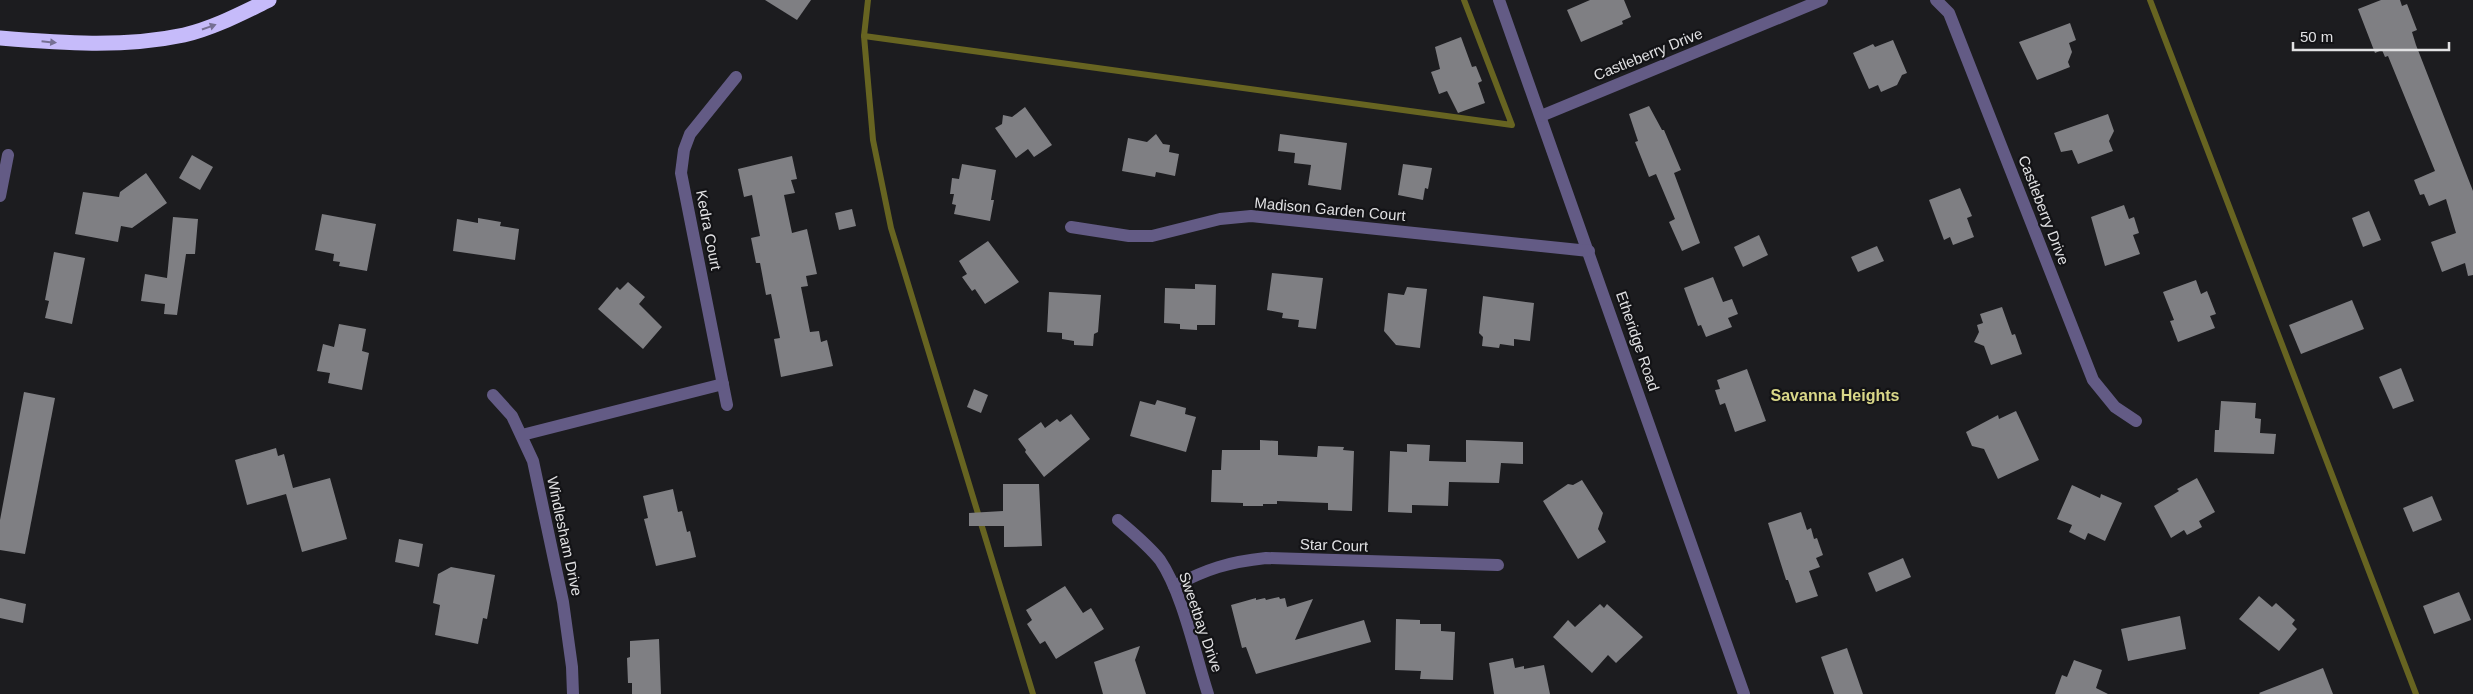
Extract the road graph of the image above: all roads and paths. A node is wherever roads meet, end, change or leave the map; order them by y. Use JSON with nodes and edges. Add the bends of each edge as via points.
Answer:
{"nodes":[{"id":1,"x":269,"y":0,"type":"edge"},
{"id":2,"x":1499,"y":0,"type":"edge"},
{"id":3,"x":1822,"y":0,"type":"edge"},
{"id":4,"x":1936,"y":0,"type":"edge"},
{"id":5,"x":0,"y":38,"type":"edge"},
{"id":6,"x":736,"y":77,"type":"dead end"},
{"id":7,"x":1541,"y":116,"type":"junction"},
{"id":8,"x":8,"y":155,"type":"dead end"},
{"id":9,"x":0,"y":196,"type":"edge"},
{"id":10,"x":1071,"y":227,"type":"dead end"},
{"id":11,"x":1589,"y":251,"type":"junction"},
{"id":12,"x":723,"y":384,"type":"junction"},
{"id":13,"x":493,"y":395,"type":"dead end"},
{"id":14,"x":727,"y":405,"type":"dead end"},
{"id":15,"x":2136,"y":421,"type":"dead end"},
{"id":16,"x":522,"y":436,"type":"junction"},
{"id":17,"x":1118,"y":520,"type":"dead end"},
{"id":18,"x":1498,"y":565,"type":"dead end"},
{"id":19,"x":1174,"y":586,"type":"junction"},
{"id":20,"x":572,"y":694,"type":"edge"},
{"id":21,"x":1208,"y":694,"type":"edge"},
{"id":22,"x":1744,"y":694,"type":"edge"}],
"edges":[{"from":5,"to":1,"type":"highway","one_way":true,"via":[[99,44],[148,40],[212,26]]},
{"from":2,"to":7,"type":"street","name":"Etheridge Road"},
{"from":3,"to":7,"type":"street","name":"Castleberry Drive"},
{"from":4,"to":15,"type":"street","name":"Castleberry Drive","via":[[1950,13],[2093,380],[2115,407]]},
{"from":6,"to":12,"type":"street","name":"Kedra Court","via":[[690,134],[681,173]]},
{"from":7,"to":11,"type":"street","name":"Etheridge Road"},
{"from":8,"to":9,"type":"street"},
{"from":10,"to":11,"type":"street","name":"Madison Garden Court","via":[[1129,236],[1152,236],[1220,219],[1251,216]]},
{"from":11,"to":22,"type":"street","name":"Etheridge Road"},
{"from":12,"to":14,"type":"street","name":"Kedra Court"},
{"from":12,"to":16,"type":"street"},
{"from":13,"to":16,"type":"street","name":"Windlesham Drive","via":[[512,416]]},
{"from":16,"to":20,"type":"street","name":"Windlesham Drive","via":[[533,462],[563,602],[572,667]]},
{"from":17,"to":19,"type":"street","name":"Sweetbay Drive","via":[[1160,560]]},
{"from":18,"to":19,"type":"street","name":"Star Court","via":[[1266,558],[1234,561],[1202,571]]},
{"from":19,"to":21,"type":"street","name":"Sweetbay Drive"}]}
